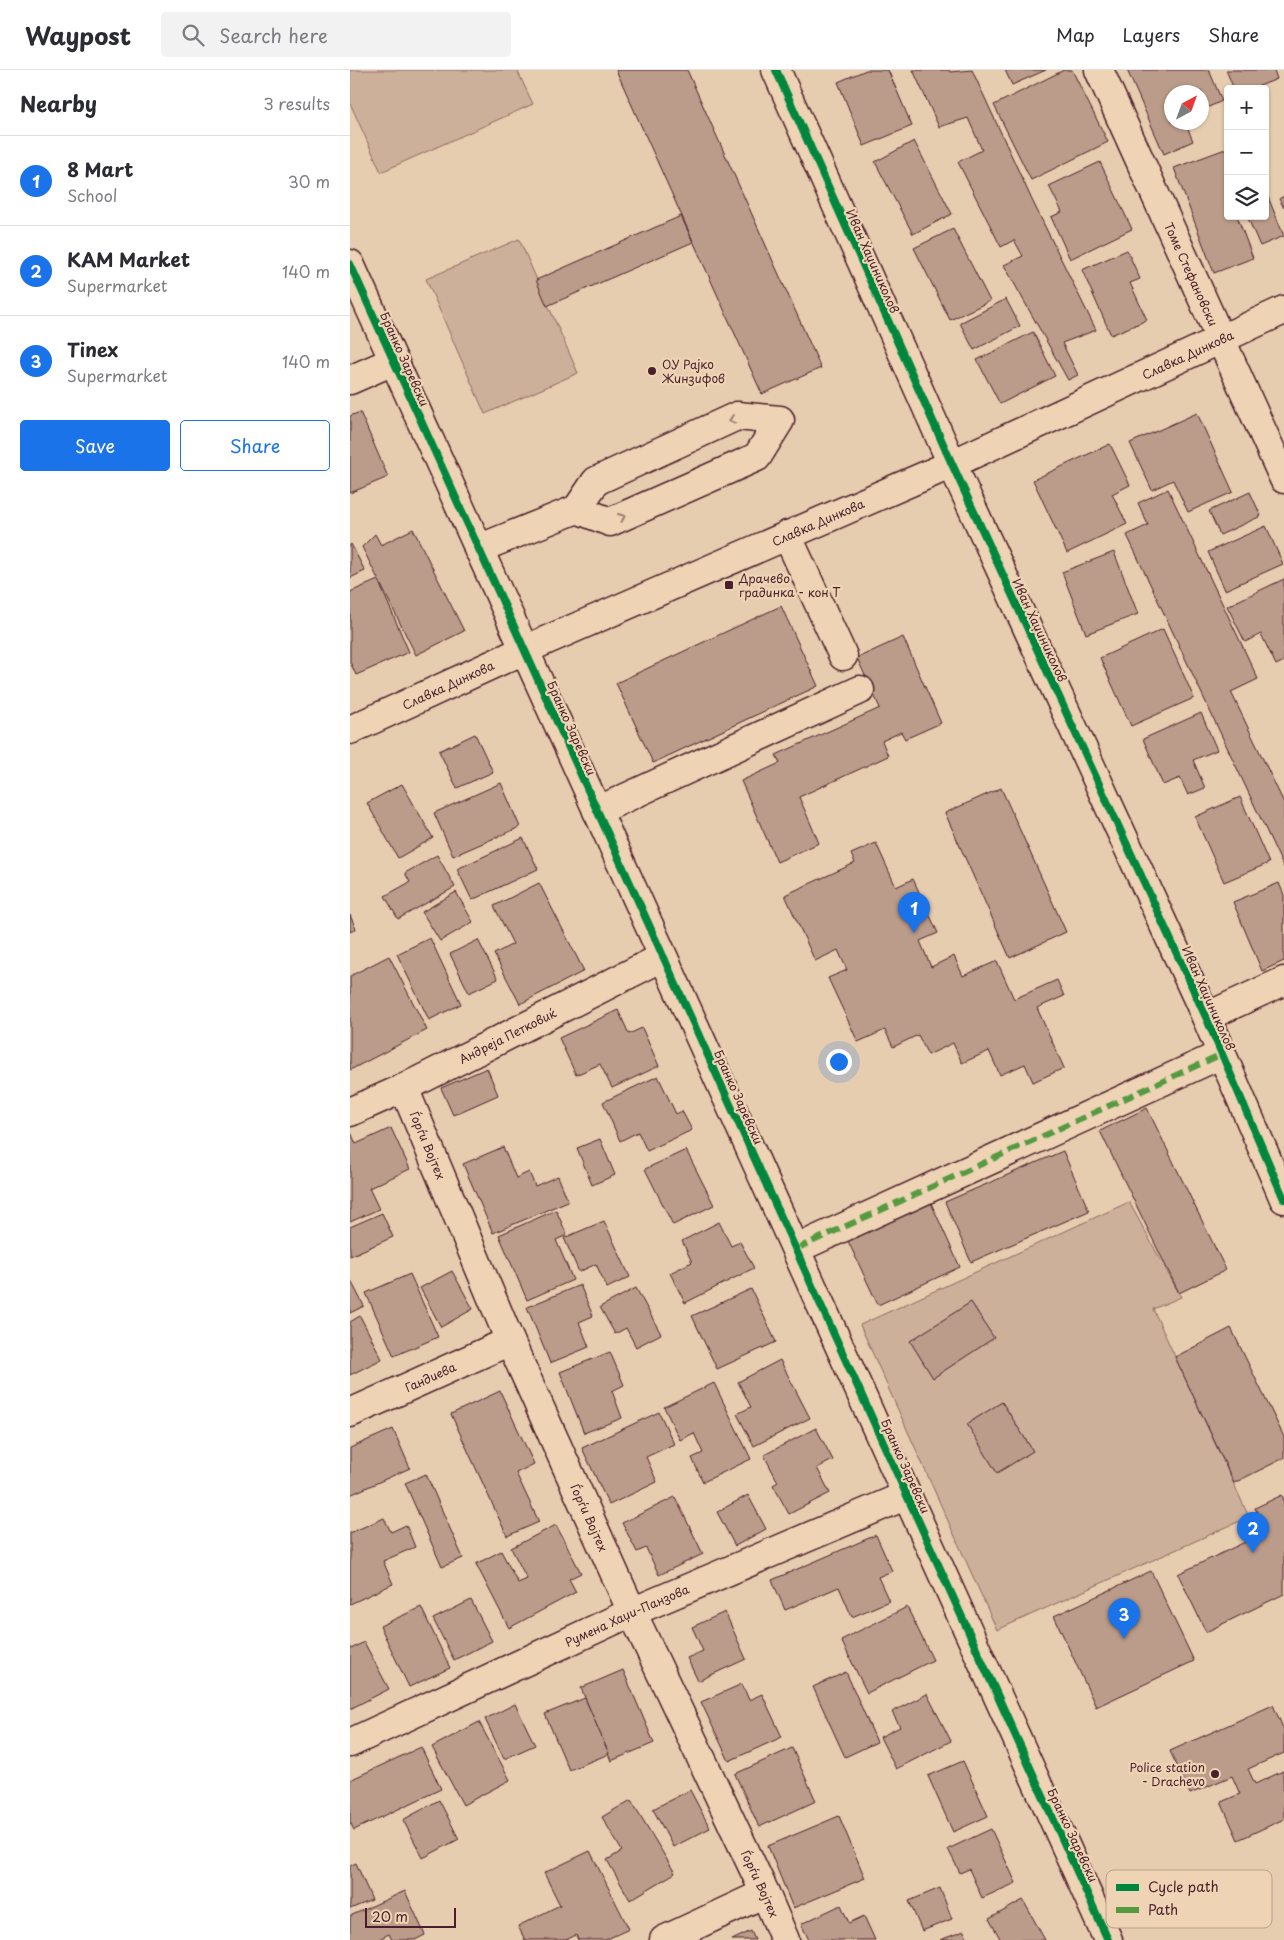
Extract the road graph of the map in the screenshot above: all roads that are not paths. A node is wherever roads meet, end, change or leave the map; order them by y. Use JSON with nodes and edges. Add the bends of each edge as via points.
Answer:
{"nodes":[{"id":1,"x":776,"y":70,"type":"edge"},
{"id":2,"x":1100,"y":70,"type":"edge"},
{"id":3,"x":350,"y":264,"type":"edge"},
{"id":4,"x":1284,"y":310,"type":"edge"},
{"id":5,"x":1221,"y":339,"type":"junction"},
{"id":6,"x":393,"y":361,"type":"junction"},
{"id":7,"x":350,"y":380,"type":"edge"},
{"id":8,"x":952,"y":464,"type":"junction"},
{"id":9,"x":1284,"y":478,"type":"edge"},
{"id":10,"x":578,"y":509,"type":"junction"},
{"id":11,"x":787,"y":535,"type":"junction"},
{"id":12,"x":478,"y":549,"type":"junction"},
{"id":13,"x":524,"y":650,"type":"junction"},
{"id":14,"x":843,"y":656,"type":"dead end"},
{"id":15,"x":860,"y":690,"type":"dead end"},
{"id":16,"x":350,"y":730,"type":"edge"},
{"id":17,"x":597,"y":811,"type":"junction"},
{"id":18,"x":663,"y":957,"type":"junction"},
{"id":19,"x":1284,"y":981,"type":"edge"},
{"id":20,"x":1206,"y":1017,"type":"junction"},
{"id":21,"x":1222,"y":1054,"type":"junction"},
{"id":22,"x":404,"y":1088,"type":"junction"},
{"id":23,"x":350,"y":1112,"type":"edge"},
{"id":24,"x":1284,"y":1199,"type":"edge"},
{"id":25,"x":796,"y":1249,"type":"junction"},
{"id":26,"x":510,"y":1341,"type":"junction"},
{"id":27,"x":350,"y":1413,"type":"edge"},
{"id":28,"x":907,"y":1495,"type":"junction"},
{"id":29,"x":632,"y":1612,"type":"junction"},
{"id":30,"x":350,"y":1743,"type":"edge"},
{"id":31,"x":765,"y":1894,"type":"junction"},
{"id":32,"x":664,"y":1940,"type":"edge"},
{"id":33,"x":785,"y":1940,"type":"edge"},
{"id":34,"x":1108,"y":1940,"type":"edge"}],
"edges":[{"from":1,"to":8,"type":"street","name":"Иван Хаџиниколов"},
{"from":2,"to":5,"type":"street","name":"Томе Стефановски"},
{"from":3,"to":6,"type":"street","name":"Бранко Заревски"},
{"from":4,"to":5,"type":"street","name":"Славка Динкова"},
{"from":5,"to":8,"type":"street","name":"Славка Динкова"},
{"from":5,"to":9,"type":"street","name":"Томе Стефановски"},
{"from":6,"to":7,"type":"street"},
{"from":6,"to":12,"type":"street","name":"Бранко Заревски"},
{"from":8,"to":11,"type":"street","name":"Славка Динкова"},
{"from":8,"to":20,"type":"street","name":"Иван Хаџиниколов"},
{"from":10,"to":10,"type":"street","one_way":true,"via":[[610,522],[757,457],[780,420],[737,416],[596,481]]},
{"from":10,"to":12,"type":"street"},
{"from":11,"to":13,"type":"street","name":"Славка Динкова"},
{"from":11,"to":14,"type":"street"},
{"from":12,"to":13,"type":"street","name":"Бранко Заревски"},
{"from":13,"to":16,"type":"street","name":"Славка Динкова"},
{"from":13,"to":17,"type":"street","name":"Бранко Заревски"},
{"from":15,"to":17,"type":"street"},
{"from":17,"to":18,"type":"street","name":"Бранко Заревски"},
{"from":18,"to":22,"type":"street","name":"Андреја Петковиќ"},
{"from":18,"to":25,"type":"street","name":"Бранко Заревски"},
{"from":19,"to":20,"type":"street"},
{"from":20,"to":21,"type":"street","name":"Иван Хаџиниколов"},
{"from":21,"to":24,"type":"street","name":"Иван Хаџиниколов"},
{"from":21,"to":25,"type":"street"},
{"from":22,"to":23,"type":"street","name":"Андреја Петковиќ"},
{"from":22,"to":26,"type":"street","name":"Ѓорѓи Војтех"},
{"from":25,"to":28,"type":"street","name":"Бранко Заревски"},
{"from":26,"to":27,"type":"street","name":"Гандиева"},
{"from":26,"to":29,"type":"street","name":"Ѓорѓи Војтех"},
{"from":28,"to":29,"type":"street","name":"Румена Хаџи-Панзова"},
{"from":28,"to":34,"type":"street","name":"Бранко Заревски"},
{"from":29,"to":30,"type":"street","name":"Румена Хаџи-Панзова"},
{"from":29,"to":31,"type":"street","name":"Ѓорѓи Војтех"},
{"from":31,"to":32,"type":"street"},
{"from":31,"to":33,"type":"street","name":"Ѓорѓи Војтех"}]}
